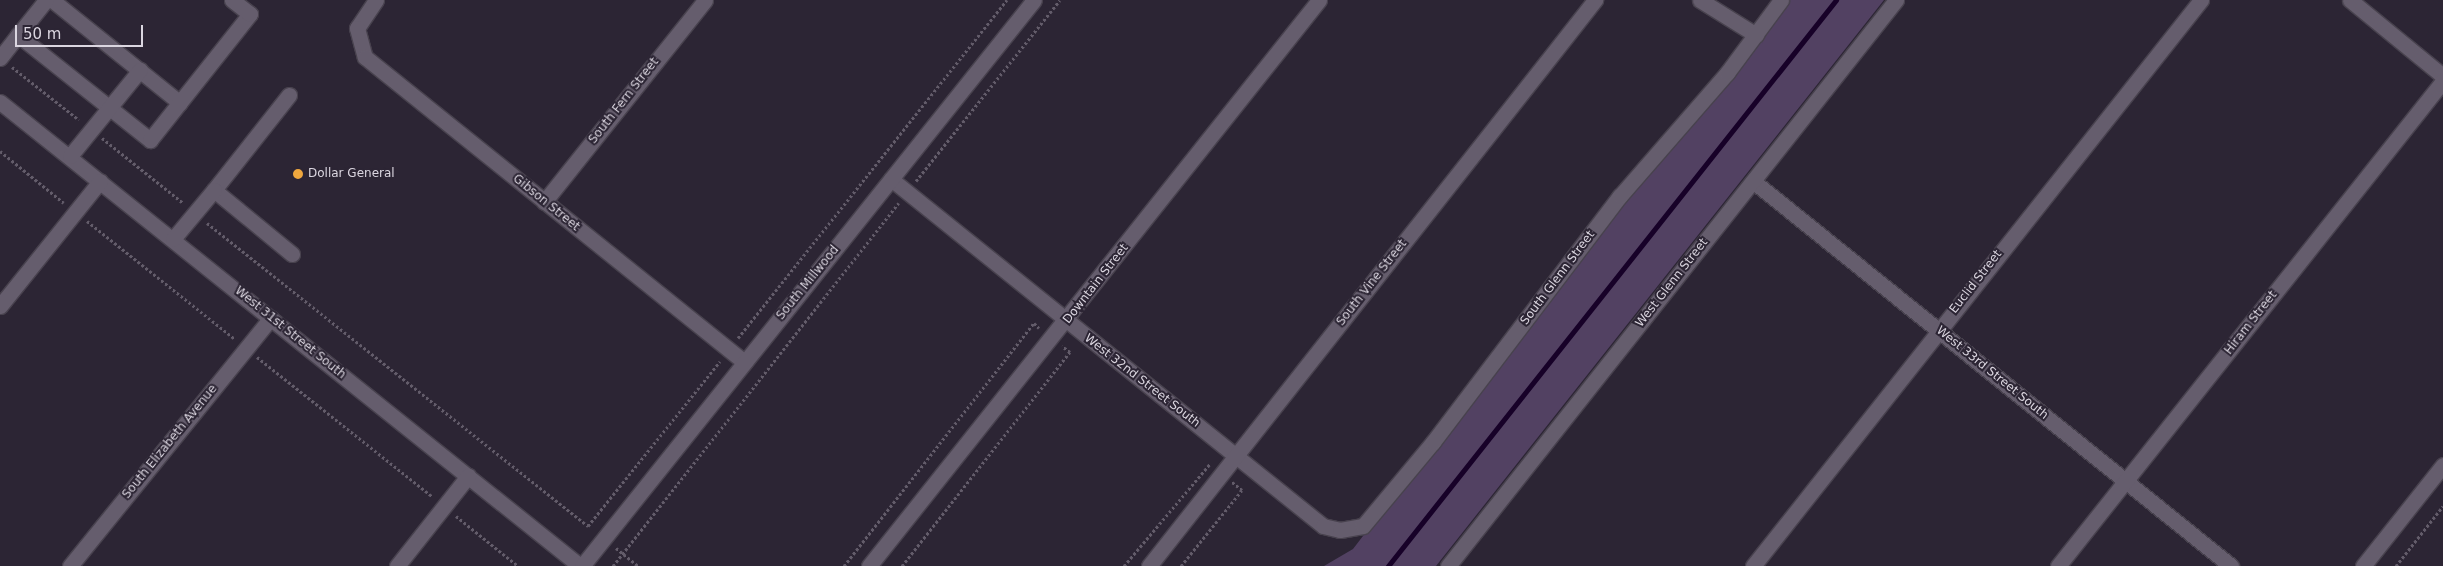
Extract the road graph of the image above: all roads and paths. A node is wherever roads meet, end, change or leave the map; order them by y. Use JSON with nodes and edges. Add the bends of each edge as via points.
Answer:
{"nodes":[{"id":1,"x":46,"y":0,"type":"edge"},
{"id":2,"x":52,"y":0,"type":"edge"},
{"id":3,"x":232,"y":0,"type":"edge"},
{"id":4,"x":376,"y":0,"type":"edge"},
{"id":5,"x":705,"y":0,"type":"edge"},
{"id":6,"x":1007,"y":0,"type":"edge"},
{"id":7,"x":1034,"y":0,"type":"edge"},
{"id":8,"x":1060,"y":0,"type":"edge"},
{"id":9,"x":1319,"y":0,"type":"edge"},
{"id":10,"x":1595,"y":0,"type":"edge"},
{"id":11,"x":1700,"y":0,"type":"edge"},
{"id":12,"x":1781,"y":0,"type":"edge"},
{"id":13,"x":1896,"y":0,"type":"edge"},
{"id":14,"x":2201,"y":0,"type":"edge"},
{"id":15,"x":2350,"y":0,"type":"edge"},
{"id":16,"x":18,"y":35,"type":"junction"},
{"id":17,"x":1756,"y":35,"type":"junction"},
{"id":18,"x":0,"y":58,"type":"edge"},
{"id":19,"x":140,"y":70,"type":"junction"},
{"id":20,"x":2443,"y":76,"type":"edge"},
{"id":21,"x":2443,"y":81,"type":"edge"},
{"id":22,"x":289,"y":95,"type":"dead end"},
{"id":23,"x":0,"y":102,"type":"edge"},
{"id":24,"x":180,"y":103,"type":"junction"},
{"id":25,"x":110,"y":107,"type":"junction"},
{"id":26,"x":92,"y":130,"type":"junction"},
{"id":27,"x":70,"y":156,"type":"junction"},
{"id":28,"x":891,"y":179,"type":"junction"},
{"id":29,"x":100,"y":181,"type":"junction"},
{"id":30,"x":1753,"y":181,"type":"junction"},
{"id":31,"x":214,"y":190,"type":"junction"},
{"id":32,"x":907,"y":192,"type":"junction"},
{"id":33,"x":544,"y":202,"type":"junction"},
{"id":34,"x":195,"y":213,"type":"junction"},
{"id":35,"x":173,"y":239,"type":"junction"},
{"id":36,"x":292,"y":254,"type":"dead end"},
{"id":37,"x":0,"y":306,"type":"edge"},
{"id":38,"x":271,"y":318,"type":"junction"},
{"id":39,"x":1067,"y":321,"type":"junction"},
{"id":40,"x":1939,"y":330,"type":"junction"},
{"id":41,"x":728,"y":350,"type":"junction"},
{"id":42,"x":745,"y":362,"type":"junction"},
{"id":43,"x":1238,"y":456,"type":"junction"},
{"id":44,"x":2443,"y":465,"type":"edge"},
{"id":45,"x":468,"y":476,"type":"junction"},
{"id":46,"x":2125,"y":481,"type":"junction"},
{"id":47,"x":2443,"y":506,"type":"edge"},
{"id":48,"x":1323,"y":526,"type":"joint"},
{"id":49,"x":70,"y":566,"type":"edge"},
{"id":50,"x":397,"y":566,"type":"edge"},
{"id":51,"x":581,"y":566,"type":"edge"},
{"id":52,"x":613,"y":566,"type":"edge"},
{"id":53,"x":869,"y":566,"type":"edge"},
{"id":54,"x":1149,"y":566,"type":"edge"},
{"id":55,"x":1448,"y":566,"type":"edge"},
{"id":56,"x":1753,"y":566,"type":"edge"},
{"id":57,"x":2058,"y":566,"type":"edge"},
{"id":58,"x":2231,"y":566,"type":"edge"},
{"id":59,"x":2363,"y":566,"type":"edge"},
{"id":60,"x":2396,"y":566,"type":"edge"}],
"edges":[{"from":1,"to":16,"type":"street"},
{"from":2,"to":19,"type":"street"},
{"from":3,"to":24,"type":"street","via":[[250,14]]},
{"from":4,"to":33,"type":"street","name":"Gibson Street","via":[[359,21],[359,48],[374,66]]},
{"from":5,"to":33,"type":"street","name":"South Fern Street"},
{"from":6,"to":41,"type":"path"},
{"from":7,"to":28,"type":"street","name":"South Millwood"},
{"from":8,"to":32,"type":"path"},
{"from":9,"to":39,"type":"street","name":"Downtain Street"},
{"from":10,"to":43,"type":"street","name":"South Vine Street"},
{"from":11,"to":17,"type":"street"},
{"from":12,"to":17,"type":"street","name":"South Glenn Street"},
{"from":13,"to":30,"type":"street","name":"West Glenn Street"},
{"from":14,"to":40,"type":"street","name":"Euclid Street"},
{"from":15,"to":20,"type":"street"},
{"from":16,"to":18,"type":"street"},
{"from":16,"to":25,"type":"street"},
{"from":17,"to":48,"type":"street","name":"South Glenn Street","via":[[1620,196],[1433,442],[1363,526],[1340,530]]},
{"from":18,"to":26,"type":"path"},
{"from":19,"to":24,"type":"street"},
{"from":19,"to":25,"type":"street"},
{"from":21,"to":46,"type":"street","name":"Hiram Street"},
{"from":22,"to":31,"type":"street"},
{"from":23,"to":27,"type":"street","name":"West 31st Street South"},
{"from":24,"to":25,"type":"street","via":[[150,140]]},
{"from":25,"to":26,"type":"street"},
{"from":26,"to":27,"type":"street"},
{"from":26,"to":34,"type":"path"},
{"from":27,"to":29,"type":"street","name":"West 31st Street South"},
{"from":28,"to":32,"type":"street","name":"West 32nd Street South"},
{"from":28,"to":42,"type":"street","name":"South Millwood"},
{"from":29,"to":35,"type":"street","name":"West 31st Street South"},
{"from":29,"to":37,"type":"street"},
{"from":30,"to":40,"type":"street","name":"West 33rd Street South"},
{"from":30,"to":55,"type":"street","name":"West Glenn Street"},
{"from":31,"to":34,"type":"street"},
{"from":31,"to":36,"type":"street"},
{"from":32,"to":39,"type":"street","name":"West 32nd Street South"},
{"from":32,"to":52,"type":"path"},
{"from":33,"to":41,"type":"street","name":"Gibson Street"},
{"from":34,"to":35,"type":"street"},
{"from":34,"to":41,"type":"path","via":[[588,526]]},
{"from":35,"to":38,"type":"street","name":"West 31st Street South"},
{"from":38,"to":45,"type":"street","name":"West 31st Street South"},
{"from":38,"to":49,"type":"street","name":"South Elizabeth Avenue"},
{"from":39,"to":43,"type":"street","name":"West 32nd Street South"},
{"from":39,"to":53,"type":"street","name":"Downtain Street"},
{"from":40,"to":46,"type":"street","name":"West 33rd Street South"},
{"from":40,"to":56,"type":"street","name":"Euclid Street"},
{"from":41,"to":42,"type":"street","name":"Gibson Street"},
{"from":42,"to":51,"type":"street","name":"South Millwood"},
{"from":43,"to":48,"type":"street","name":"West 32nd Street South"},
{"from":43,"to":54,"type":"street","name":"South Vine Street"},
{"from":44,"to":59,"type":"street"},
{"from":45,"to":50,"type":"street"},
{"from":45,"to":51,"type":"street","name":"West 31st Street South"},
{"from":46,"to":57,"type":"street","name":"Hiram Street"},
{"from":46,"to":58,"type":"street","name":"West 33rd Street South"},
{"from":47,"to":60,"type":"path"}]}
